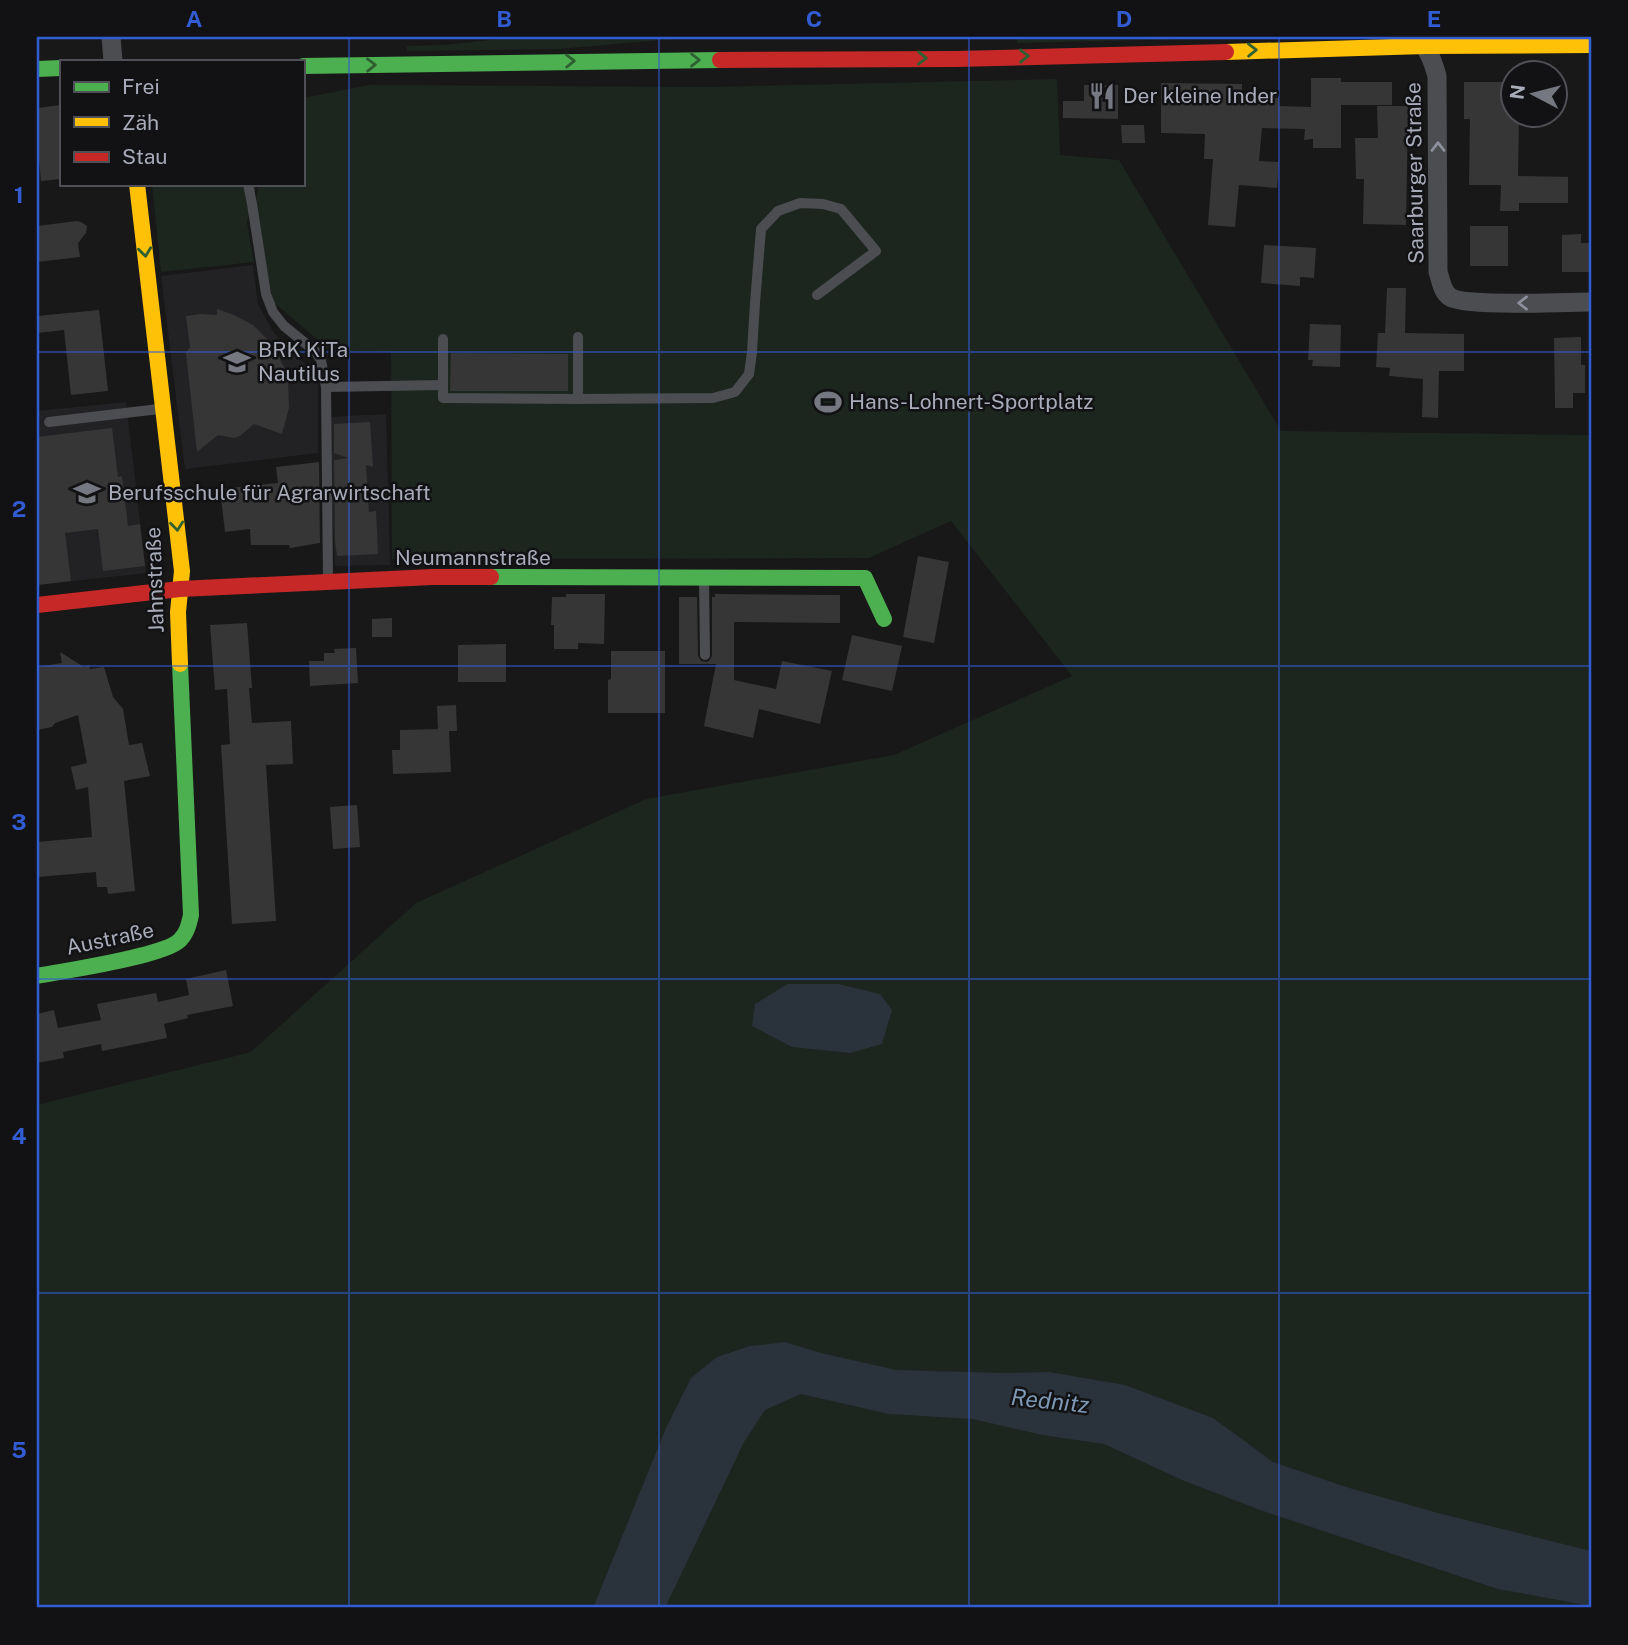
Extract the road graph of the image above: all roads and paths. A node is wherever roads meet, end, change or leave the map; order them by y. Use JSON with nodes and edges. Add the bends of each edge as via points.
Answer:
{"nodes":[{"id":1,"x":111,"y":37,"type":"edge"},
{"id":2,"x":955,"y":39,"type":"dead end"},
{"id":3,"x":1419,"y":41,"type":"edge"},
{"id":4,"x":1591,"y":45,"type":"edge"},
{"id":5,"x":956,"y":59,"type":"junction"},
{"id":6,"x":113,"y":60,"type":"edge"},
{"id":7,"x":304,"y":65,"type":"edge"},
{"id":8,"x":60,"y":68,"type":"edge"},
{"id":9,"x":37,"y":69,"type":"edge"},
{"id":10,"x":137,"y":186,"type":"edge"},
{"id":11,"x":248,"y":186,"type":"edge"},
{"id":12,"x":817,"y":295,"type":"dead end"},
{"id":13,"x":1591,"y":302,"type":"edge"},
{"id":14,"x":578,"y":337,"type":"dead end"},
{"id":15,"x":443,"y":338,"type":"dead end"},
{"id":16,"x":443,"y":385,"type":"junction"},
{"id":17,"x":326,"y":387,"type":"junction"},
{"id":18,"x":578,"y":399,"type":"junction"},
{"id":19,"x":163,"y":408,"type":"junction"},
{"id":20,"x":49,"y":422,"type":"dead end"},
{"id":21,"x":704,"y":578,"type":"junction"},
{"id":22,"x":328,"y":582,"type":"junction"},
{"id":23,"x":180,"y":589,"type":"junction"},
{"id":24,"x":37,"y":605,"type":"edge"},
{"id":25,"x":884,"y":619,"type":"dead end"},
{"id":26,"x":705,"y":655,"type":"dead end"},
{"id":27,"x":187,"y":933,"type":"joint"},
{"id":28,"x":37,"y":976,"type":"edge"}],
"edges":[{"from":1,"to":6,"type":"street"},
{"from":2,"to":5,"type":"street"},
{"from":3,"to":4,"type":"street"},
{"from":5,"to":3,"type":"street","one_way":true},
{"from":13,"to":3,"type":"street","name":"Saarburger Straße","one_way":true,"via":[[1479,303],[1459,301],[1445,292],[1438,272],[1437,76]]},
{"from":7,"to":5,"type":"street","one_way":true},
{"from":8,"to":9,"type":"street"},
{"from":10,"to":19,"type":"street","name":"Jahnstraße","one_way":true},
{"from":11,"to":17,"type":"lane","via":[[266,294],[284,326],[316,351]]},
{"from":12,"to":18,"type":"lane","via":[[876,251],[841,209],[800,203],[778,211],[761,229],[751,363],[736,392],[713,398]]},
{"from":14,"to":18,"type":"lane"},
{"from":15,"to":16,"type":"lane"},
{"from":16,"to":17,"type":"lane"},
{"from":16,"to":18,"type":"lane","via":[[443,398]]},
{"from":17,"to":22,"type":"lane"},
{"from":19,"to":20,"type":"lane"},
{"from":19,"to":23,"type":"street","name":"Jahnstraße","one_way":true,"via":[[182,571]]},
{"from":21,"to":22,"type":"street","name":"Neumannstraße"},
{"from":21,"to":25,"type":"street","name":"Neumannstraße","via":[[865,578]]},
{"from":21,"to":26,"type":"lane"},
{"from":22,"to":23,"type":"street","name":"Neumannstraße"},
{"from":23,"to":24,"type":"street","name":"Neumannstraße"},
{"from":23,"to":27,"type":"street","name":"Jahnstraße","via":[[191,915]]},
{"from":27,"to":28,"type":"street","name":"Austraße","via":[[174,946],[156,952]]}]}
